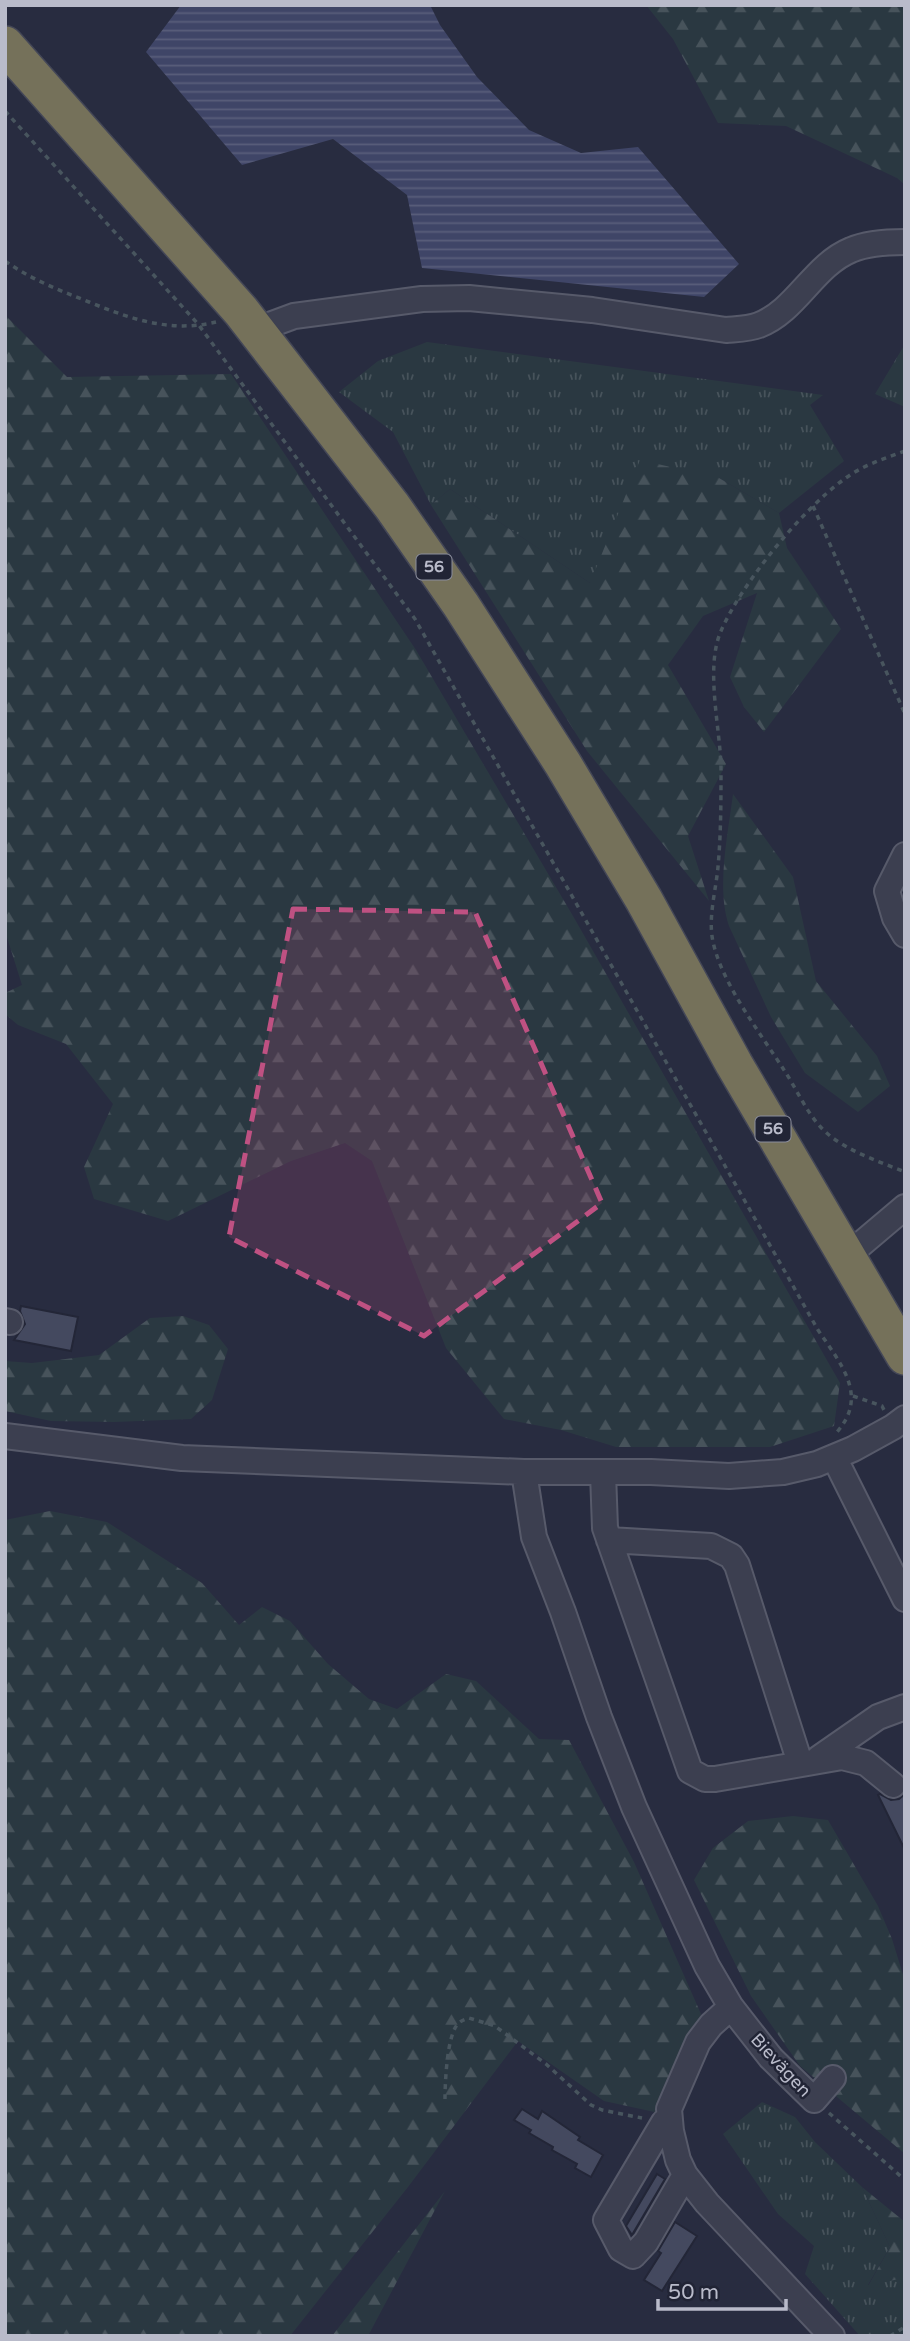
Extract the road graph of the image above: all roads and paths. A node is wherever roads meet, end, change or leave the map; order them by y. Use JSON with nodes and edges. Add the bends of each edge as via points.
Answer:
{"nodes":[{"id":1,"x":5,"y":45,"type":"edge"},
{"id":2,"x":5,"y":111,"type":"edge"},
{"id":3,"x":905,"y":242,"type":"edge"},
{"id":4,"x":5,"y":261,"type":"edge"},
{"id":5,"x":248,"y":321,"type":"junction"},
{"id":6,"x":198,"y":324,"type":"junction"},
{"id":7,"x":905,"y":451,"type":"edge"},
{"id":8,"x":813,"y":506,"type":"junction"},
{"id":9,"x":905,"y":714,"type":"edge"},
{"id":10,"x":905,"y":855,"type":"edge"},
{"id":11,"x":905,"y":935,"type":"edge"},
{"id":12,"x":905,"y":1172,"type":"edge"},
{"id":13,"x":905,"y":1207,"type":"edge"},
{"id":14,"x":847,"y":1256,"type":"junction"},
{"id":15,"x":905,"y":1356,"type":"edge"},
{"id":16,"x":853,"y":1396,"type":"junction"},
{"id":17,"x":899,"y":1422,"type":"edge"},
{"id":18,"x":5,"y":1436,"type":"edge"},
{"id":19,"x":833,"y":1447,"type":"junction"},
{"id":20,"x":524,"y":1472,"type":"junction"},
{"id":21,"x":603,"y":1473,"type":"junction"},
{"id":22,"x":609,"y":1540,"type":"junction"},
{"id":23,"x":905,"y":1599,"type":"edge"},
{"id":24,"x":905,"y":1707,"type":"edge"},
{"id":25,"x":808,"y":1762,"type":"junction"},
{"id":26,"x":893,"y":1785,"type":"dead end"},
{"id":27,"x":731,"y":2007,"type":"junction"},
{"id":28,"x":833,"y":2078,"type":"dead end"},
{"id":29,"x":444,"y":2099,"type":"dead end"},
{"id":30,"x":814,"y":2100,"type":"junction"},
{"id":31,"x":669,"y":2120,"type":"junction"},
{"id":32,"x":685,"y":2175,"type":"junction"},
{"id":33,"x":905,"y":2180,"type":"edge"},
{"id":34,"x":905,"y":2327,"type":"edge"},
{"id":35,"x":832,"y":2336,"type":"edge"},
{"id":36,"x":890,"y":2336,"type":"edge"}],
"edges":[{"from":1,"to":5,"type":"highway","number":"56"},
{"from":2,"to":6,"type":"path"},
{"from":3,"to":5,"type":"street","via":[[851,250],[835,259],[773,318],[744,329],[469,298],[422,299]]},
{"from":4,"to":6,"type":"path","via":[[52,289],[140,322]]},
{"from":5,"to":6,"type":"path"},
{"from":5,"to":14,"type":"highway","number":"56","via":[[392,506],[514,686],[644,900]]},
{"from":6,"to":16,"type":"path","via":[[415,619],[849,1379]]},
{"from":7,"to":8,"type":"path","via":[[843,480]]},
{"from":8,"to":9,"type":"path"},
{"from":8,"to":12,"type":"path","via":[[739,598],[720,632],[715,653],[721,796],[712,936],[745,1012],[818,1124],[842,1143]]},
{"from":10,"to":11,"type":"street","via":[[887,891]]},
{"from":13,"to":14,"type":"street"},
{"from":14,"to":15,"type":"highway","number":"56"},
{"from":16,"to":17,"type":"path","via":[[882,1406]]},
{"from":16,"to":19,"type":"path"},
{"from":17,"to":19,"type":"street","via":[[853,1449]]},
{"from":18,"to":20,"type":"street","via":[[182,1458]]},
{"from":19,"to":21,"type":"street","via":[[783,1472]]},
{"from":19,"to":23,"type":"street"},
{"from":20,"to":21,"type":"street"},
{"from":20,"to":27,"type":"street","name":"Bievägen","via":[[534,1537],[604,1730],[634,1807],[707,1966]]},
{"from":21,"to":22,"type":"street"},
{"from":22,"to":25,"type":"street","via":[[711,1546],[731,1556]]},
{"from":22,"to":25,"type":"street","via":[[690,1771],[715,1779]]},
{"from":24,"to":25,"type":"street","via":[[878,1717]]},
{"from":25,"to":26,"type":"street","via":[[857,1759]]},
{"from":27,"to":30,"type":"street","name":"Bievägen","via":[[771,2058]]},
{"from":27,"to":31,"type":"street","via":[[698,2042],[668,2109]]},
{"from":28,"to":30,"type":"street","name":"Bievägen"},
{"from":29,"to":31,"type":"path","via":[[453,2031],[469,2018],[495,2026],[591,2105],[633,2118]]},
{"from":30,"to":33,"type":"path"},
{"from":31,"to":32,"type":"street"},
{"from":31,"to":32,"type":"street","via":[[606,2220],[621,2249],[633,2256],[646,2242]]},
{"from":32,"to":35,"type":"street"},
{"from":34,"to":36,"type":"path"}]}
